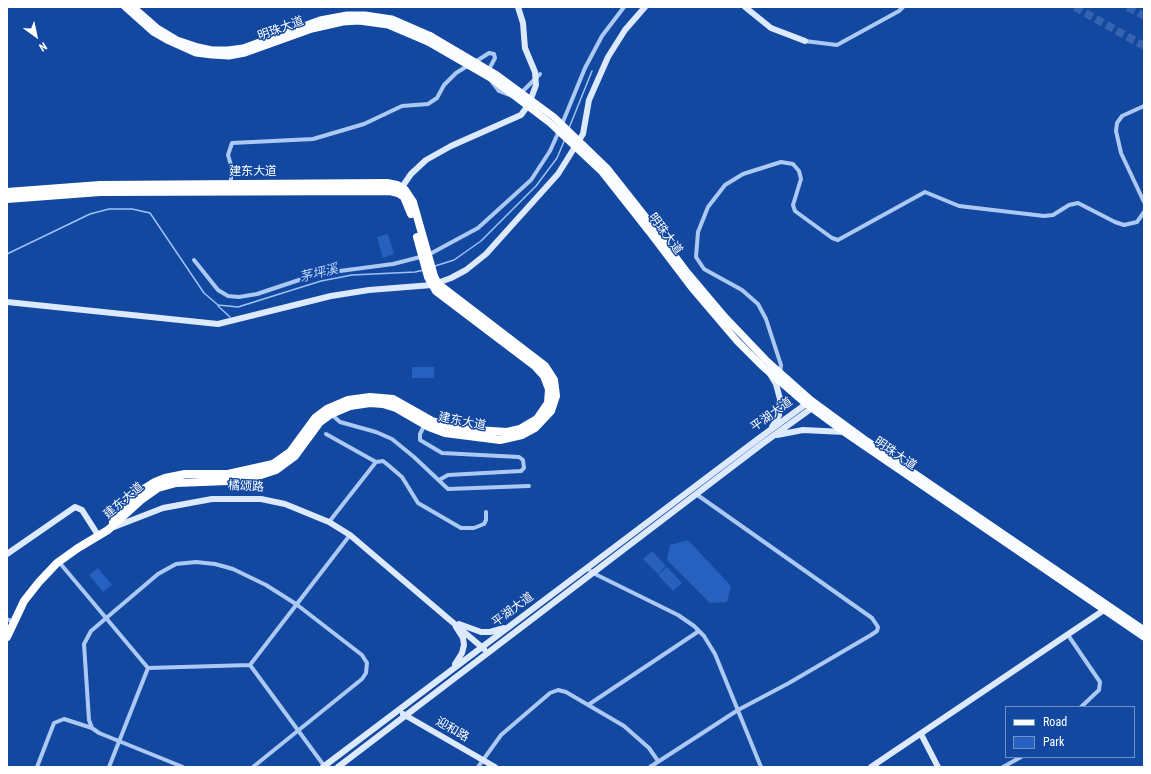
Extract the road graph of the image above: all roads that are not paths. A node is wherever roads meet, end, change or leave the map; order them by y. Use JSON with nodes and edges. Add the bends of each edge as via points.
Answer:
{"nodes":[{"id":1,"x":125,"y":7,"type":"edge"},
{"id":2,"x":133,"y":7,"type":"edge"},
{"id":3,"x":518,"y":7,"type":"edge"},
{"id":4,"x":624,"y":7,"type":"edge"},
{"id":5,"x":645,"y":7,"type":"edge"},
{"id":6,"x":744,"y":7,"type":"edge"},
{"id":7,"x":903,"y":7,"type":"edge"},
{"id":8,"x":430,"y":39,"type":"junction"},
{"id":9,"x":805,"y":41,"type":"joint"},
{"id":10,"x":538,"y":76,"type":"junction"},
{"id":11,"x":1144,"y":106,"type":"edge"},
{"id":12,"x":231,"y":188,"type":"junction"},
{"id":13,"x":400,"y":190,"type":"junction"},
{"id":14,"x":7,"y":192,"type":"edge"},
{"id":15,"x":7,"y":199,"type":"edge"},
{"id":16,"x":1144,"y":202,"type":"edge"},
{"id":17,"x":1144,"y":212,"type":"edge"},
{"id":18,"x":650,"y":227,"type":"junction"},
{"id":19,"x":426,"y":259,"type":"junction"},
{"id":20,"x":194,"y":260,"type":"dead end"},
{"id":21,"x":433,"y":281,"type":"junction"},
{"id":22,"x":7,"y":302,"type":"edge"},
{"id":23,"x":762,"y":366,"type":"junction"},
{"id":24,"x":780,"y":374,"type":"junction"},
{"id":25,"x":810,"y":405,"type":"junction"},
{"id":26,"x":329,"y":411,"type":"junction"},
{"id":27,"x":426,"y":422,"type":"junction"},
{"id":28,"x":844,"y":432,"type":"junction"},
{"id":29,"x":326,"y":434,"type":"dead end"},
{"id":30,"x":760,"y":441,"type":"junction"},
{"id":31,"x":376,"y":462,"type":"junction"},
{"id":32,"x":439,"y":480,"type":"junction"},
{"id":33,"x":529,"y":486,"type":"dead end"},
{"id":34,"x":694,"y":492,"type":"junction"},
{"id":35,"x":141,"y":500,"type":"junction"},
{"id":36,"x":486,"y":512,"type":"dead end"},
{"id":37,"x":146,"y":514,"type":"junction"},
{"id":38,"x":329,"y":522,"type":"junction"},
{"id":39,"x":108,"y":530,"type":"junction"},
{"id":40,"x":98,"y":535,"type":"junction"},
{"id":41,"x":350,"y":535,"type":"junction"},
{"id":42,"x":7,"y":554,"type":"edge"},
{"id":43,"x":59,"y":562,"type":"junction"},
{"id":44,"x":587,"y":568,"type":"junction"},
{"id":45,"x":593,"y":573,"type":"junction"},
{"id":46,"x":296,"y":604,"type":"junction"},
{"id":47,"x":1107,"y":608,"type":"junction"},
{"id":48,"x":106,"y":618,"type":"junction"},
{"id":49,"x":449,"y":618,"type":"junction"},
{"id":50,"x":10,"y":621,"type":"edge"},
{"id":51,"x":511,"y":625,"type":"junction"},
{"id":52,"x":1144,"y":630,"type":"edge"},
{"id":53,"x":699,"y":631,"type":"junction"},
{"id":54,"x":1068,"y":635,"type":"junction"},
{"id":55,"x":7,"y":637,"type":"edge"},
{"id":56,"x":1144,"y":637,"type":"edge"},
{"id":57,"x":482,"y":647,"type":"junction"},
{"id":58,"x":487,"y":653,"type":"junction"},
{"id":59,"x":250,"y":665,"type":"junction"},
{"id":60,"x":148,"y":668,"type":"junction"},
{"id":61,"x":446,"y":674,"type":"junction"},
{"id":62,"x":588,"y":705,"type":"junction"},
{"id":63,"x":1082,"y":706,"type":"edge"},
{"id":64,"x":399,"y":710,"type":"junction"},
{"id":65,"x":738,"y":710,"type":"junction"},
{"id":66,"x":405,"y":716,"type":"junction"},
{"id":67,"x":92,"y":728,"type":"junction"},
{"id":68,"x":298,"y":730,"type":"junction"},
{"id":69,"x":921,"y":734,"type":"junction"},
{"id":70,"x":119,"y":741,"type":"junction"},
{"id":71,"x":1019,"y":758,"type":"edge"},
{"id":72,"x":482,"y":760,"type":"junction"},
{"id":73,"x":658,"y":761,"type":"junction"},
{"id":74,"x":37,"y":767,"type":"edge"},
{"id":75,"x":109,"y":767,"type":"edge"},
{"id":76,"x":183,"y":767,"type":"edge"},
{"id":77,"x":253,"y":767,"type":"edge"},
{"id":78,"x":324,"y":767,"type":"edge"},
{"id":79,"x":338,"y":767,"type":"edge"},
{"id":80,"x":478,"y":767,"type":"edge"},
{"id":81,"x":495,"y":767,"type":"edge"},
{"id":82,"x":650,"y":767,"type":"edge"},
{"id":83,"x":761,"y":767,"type":"edge"},
{"id":84,"x":871,"y":767,"type":"edge"},
{"id":85,"x":938,"y":767,"type":"edge"},
{"id":86,"x":1003,"y":767,"type":"edge"}],
"edges":[{"from":1,"to":8,"type":"main road","name":"明珠大道","via":[[153,32],[167,40],[196,53],[212,55],[229,56],[245,53],[312,29],[343,22],[366,21],[388,25]]},
{"from":2,"to":8,"type":"main road","name":"明珠大道","via":[[170,36],[190,45],[212,50],[243,48],[320,20],[351,15],[392,19]]},
{"from":3,"to":10,"type":"main road","via":[[523,23],[525,48]]},
{"from":4,"to":19,"type":"street","via":[[602,36],[585,68],[554,143],[535,174],[478,228]]},
{"from":5,"to":21,"type":"main road","via":[[625,30],[608,57],[589,100],[583,134],[558,174],[486,254],[459,274]]},
{"from":6,"to":9,"type":"main road","via":[[771,28]]},
{"from":7,"to":9,"type":"street","via":[[837,45]]},
{"from":8,"to":18,"type":"main road","name":"明珠大道","bridge":true,"via":[[497,75],[558,121],[607,168]]},
{"from":10,"to":12,"type":"street","via":[[520,93],[513,96],[505,95],[490,80],[489,69],[495,57],[489,53],[456,73],[444,85],[437,98],[428,104],[402,106],[364,124],[313,139],[232,143],[228,155]]},
{"from":10,"to":13,"type":"main road","via":[[533,97],[521,116],[434,155],[414,170]]},
{"from":11,"to":16,"type":"street","via":[[1122,116],[1117,122],[1116,131],[1121,153]]},
{"from":12,"to":13,"type":"highway","name":"建东大道"},
{"from":12,"to":14,"type":"highway","name":"建东大道","via":[[100,185]]},
{"from":12,"to":15,"type":"highway","name":"建东大道","via":[[100,192]]},
{"from":13,"to":19,"type":"highway","name":"建东大道","via":[[409,208]]},
{"from":17,"to":24,"type":"street","via":[[1137,222],[1124,225],[1078,203],[1069,205],[1053,215],[1044,216],[959,206],[925,192],[838,240],[795,211],[793,204],[801,179],[793,164],[781,162],[743,174],[730,181],[720,191],[705,212],[698,232],[696,257],[704,269],[742,290],[758,304],[766,319],[781,365]]},
{"from":18,"to":23,"type":"main road","name":"明珠大道","via":[[714,315]]},
{"from":18,"to":24,"type":"main road","name":"明珠大道","via":[[712,303]]},
{"from":19,"to":20,"type":"street","via":[[317,274],[257,294],[239,297],[228,296],[218,290]]},
{"from":19,"to":21,"type":"highway","name":"建东大道"},
{"from":21,"to":22,"type":"main road","via":[[344,294],[218,324]]},
{"from":21,"to":27,"type":"highway","name":"建东大道","via":[[440,295],[535,366],[544,376],[550,389],[548,402],[541,414],[532,423],[514,431],[500,433]]},
{"from":23,"to":25,"type":"main road","name":"明珠大道"},
{"from":23,"to":30,"type":"main road","via":[[776,384],[780,394],[780,405],[779,415]]},
{"from":24,"to":25,"type":"main road","name":"明珠大道"},
{"from":25,"to":28,"type":"main road","name":"明珠大道"},
{"from":25,"to":30,"type":"main road","name":"平湖大道"},
{"from":25,"to":47,"type":"main road","name":"明珠大道"},
{"from":26,"to":27,"type":"highway","name":"建东大道","via":[[348,400],[378,397],[400,402]]},
{"from":26,"to":32,"type":"street","via":[[340,422],[392,439]]},
{"from":26,"to":35,"type":"highway","name":"建东大道","via":[[295,456],[276,470],[228,481],[176,483],[158,488]]},
{"from":26,"to":39,"type":"highway","name":"建东大道","via":[[309,423],[290,452],[273,464],[228,474],[175,475],[160,480],[128,502]]},
{"from":27,"to":32,"type":"street","via":[[420,440],[442,453],[519,457],[523,460],[524,468],[521,471],[448,475]]},
{"from":28,"to":30,"type":"main road","via":[[796,430]]},
{"from":28,"to":47,"type":"main road","name":"明珠大道"},
{"from":29,"to":31,"type":"street"},
{"from":30,"to":34,"type":"main road","name":"平湖大道"},
{"from":31,"to":36,"type":"street","via":[[383,461],[398,473],[422,507],[461,528],[474,528],[484,524]]},
{"from":31,"to":38,"type":"street"},
{"from":32,"to":33,"type":"street","via":[[448,489],[453,490]]},
{"from":34,"to":44,"type":"main road","name":"平湖大道"},
{"from":34,"to":45,"type":"main road","name":"平湖大道"},
{"from":34,"to":65,"type":"street","via":[[877,624],[877,630],[871,636]]},
{"from":35,"to":37,"type":"main road","via":[[138,508]]},
{"from":35,"to":39,"type":"highway","name":"建东大道"},
{"from":37,"to":38,"type":"main road","name":"橘颂路","via":[[187,502],[237,497],[261,498],[285,504]]},
{"from":37,"to":39,"type":"main road","name":"橘颂路"},
{"from":38,"to":41,"type":"main road","name":"橘颂路"},
{"from":39,"to":40,"type":"highway","name":"橘颂路"},
{"from":40,"to":42,"type":"main road","via":[[82,510],[75,507]]},
{"from":40,"to":43,"type":"highway","name":"橘颂路"},
{"from":41,"to":46,"type":"street"},
{"from":41,"to":49,"type":"main road","name":"橘颂路"},
{"from":43,"to":48,"type":"street"},
{"from":43,"to":50,"type":"highway","name":"橘颂路","via":[[39,582]]},
{"from":44,"to":45,"type":"street"},
{"from":44,"to":51,"type":"main road","name":"平湖大道"},
{"from":45,"to":53,"type":"street","via":[[678,615]]},
{"from":45,"to":58,"type":"main road","name":"平湖大道"},
{"from":46,"to":48,"type":"street","via":[[234,569],[215,564],[186,562],[158,574]]},
{"from":46,"to":59,"type":"street"},
{"from":46,"to":68,"type":"street","via":[[362,654],[367,663],[366,673],[362,679]]},
{"from":47,"to":52,"type":"main road","name":"明珠大道"},
{"from":47,"to":54,"type":"main road"},
{"from":47,"to":56,"type":"main road","name":"明珠大道"},
{"from":48,"to":60,"type":"street"},
{"from":48,"to":67,"type":"street","via":[[87,635],[84,644],[89,720]]},
{"from":49,"to":51,"type":"main road","via":[[464,627],[481,632]]},
{"from":49,"to":57,"type":"main road","name":"橘颂路"},
{"from":49,"to":61,"type":"main road","via":[[459,631],[464,645],[459,660]]},
{"from":50,"to":55,"type":"highway","name":"橘颂路"},
{"from":51,"to":57,"type":"main road","name":"平湖大道"},
{"from":53,"to":62,"type":"street"},
{"from":53,"to":65,"type":"street","via":[[712,648]]},
{"from":54,"to":63,"type":"street","via":[[1100,682],[1099,690]]},
{"from":54,"to":69,"type":"main road"},
{"from":57,"to":58,"type":"main road","name":"橘颂路"},
{"from":57,"to":61,"type":"main road","name":"平湖大道"},
{"from":58,"to":66,"type":"main road","name":"平湖大道"},
{"from":59,"to":60,"type":"street"},
{"from":59,"to":68,"type":"street"},
{"from":60,"to":70,"type":"street"},
{"from":61,"to":64,"type":"main road","name":"平湖大道"},
{"from":62,"to":72,"type":"street","via":[[562,690],[554,691],[501,735]]},
{"from":62,"to":73,"type":"street","via":[[624,726]]},
{"from":64,"to":66,"type":"main road","name":"迎和路"},
{"from":64,"to":78,"type":"main road","name":"平湖大道"},
{"from":65,"to":73,"type":"street"},
{"from":65,"to":83,"type":"street"},
{"from":66,"to":72,"type":"main road","name":"迎和路"},
{"from":66,"to":79,"type":"main road","name":"平湖大道"},
{"from":67,"to":70,"type":"street"},
{"from":67,"to":74,"type":"street","via":[[64,719],[54,723]]},
{"from":68,"to":77,"type":"street"},
{"from":68,"to":78,"type":"street"},
{"from":69,"to":84,"type":"main road"},
{"from":69,"to":85,"type":"main road"},
{"from":70,"to":75,"type":"street"},
{"from":70,"to":76,"type":"street"},
{"from":71,"to":86,"type":"street"},
{"from":72,"to":80,"type":"street"},
{"from":72,"to":81,"type":"main road","name":"迎和路"},
{"from":73,"to":82,"type":"street"}]}
